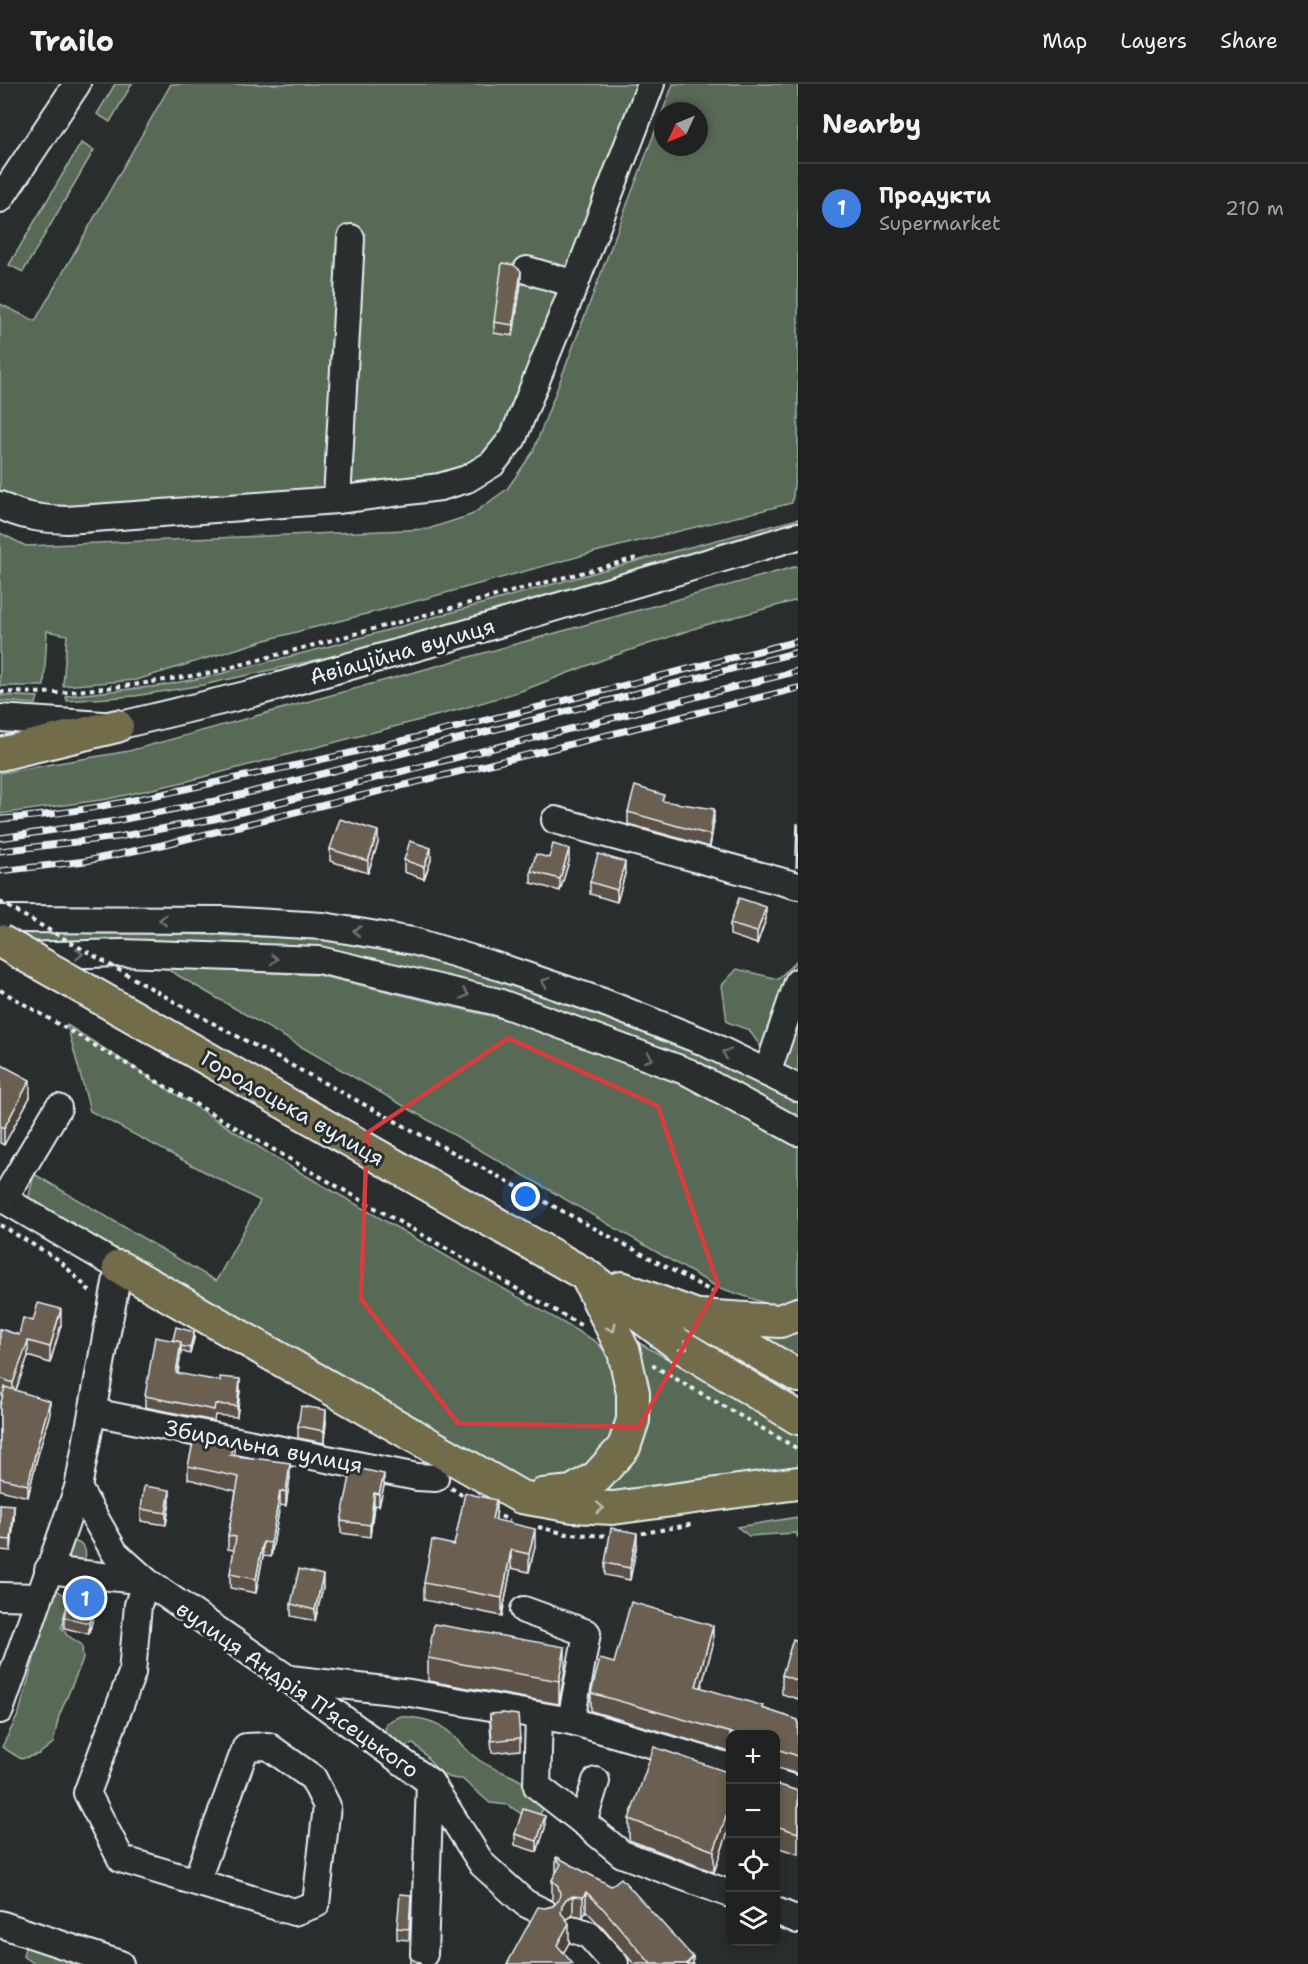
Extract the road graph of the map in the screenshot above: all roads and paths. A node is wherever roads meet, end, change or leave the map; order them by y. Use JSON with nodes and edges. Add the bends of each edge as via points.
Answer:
{"nodes":[{"id":1,"x":77,"y":84,"type":"edge"},
{"id":2,"x":651,"y":84,"type":"edge"},
{"id":3,"x":0,"y":199,"type":"edge"},
{"id":4,"x":351,"y":238,"type":"dead end"},
{"id":5,"x":527,"y":270,"type":"dead end"},
{"id":6,"x":575,"y":284,"type":"junction"},
{"id":7,"x":338,"y":500,"type":"junction"},
{"id":8,"x":0,"y":505,"type":"edge"},
{"id":9,"x":798,"y":536,"type":"edge"},
{"id":10,"x":650,"y":555,"type":"dead end"},
{"id":11,"x":0,"y":692,"type":"edge"},
{"id":12,"x":0,"y":718,"type":"edge"},
{"id":13,"x":117,"y":726,"type":"junction"},
{"id":14,"x":0,"y":754,"type":"edge"},
{"id":15,"x":555,"y":820,"type":"dead end"},
{"id":16,"x":798,"y":886,"type":"edge"},
{"id":17,"x":0,"y":902,"type":"edge"},
{"id":18,"x":0,"y":919,"type":"edge"},
{"id":19,"x":0,"y":941,"type":"edge"},
{"id":20,"x":0,"y":957,"type":"edge"},
{"id":21,"x":798,"y":982,"type":"edge"},
{"id":22,"x":0,"y":990,"type":"edge"},
{"id":23,"x":767,"y":1073,"type":"junction"},
{"id":24,"x":798,"y":1088,"type":"edge"},
{"id":25,"x":58,"y":1108,"type":"dead end"},
{"id":26,"x":798,"y":1132,"type":"edge"},
{"id":27,"x":2,"y":1198,"type":"edge"},
{"id":28,"x":0,"y":1225,"type":"edge"},
{"id":29,"x":118,"y":1267,"type":"junction"},
{"id":30,"x":586,"y":1275,"type":"junction"},
{"id":31,"x":724,"y":1295,"type":"dead end"},
{"id":32,"x":99,"y":1300,"type":"dead end"},
{"id":33,"x":798,"y":1314,"type":"edge"},
{"id":34,"x":694,"y":1315,"type":"junction"},
{"id":35,"x":587,"y":1330,"type":"dead end"},
{"id":36,"x":649,"y":1363,"type":"dead end"},
{"id":37,"x":798,"y":1376,"type":"edge"},
{"id":38,"x":93,"y":1412,"type":"junction"},
{"id":39,"x":798,"y":1418,"type":"edge"},
{"id":40,"x":798,"y":1449,"type":"edge"},
{"id":41,"x":435,"y":1478,"type":"dead end"},
{"id":42,"x":798,"y":1483,"type":"edge"},
{"id":43,"x":78,"y":1488,"type":"junction"},
{"id":44,"x":521,"y":1497,"type":"junction"},
{"id":45,"x":48,"y":1570,"type":"junction"},
{"id":46,"x":146,"y":1581,"type":"junction"},
{"id":47,"x":0,"y":1596,"type":"edge"},
{"id":48,"x":38,"y":1597,"type":"junction"},
{"id":49,"x":524,"y":1610,"type":"dead end"},
{"id":50,"x":287,"y":1678,"type":"junction"},
{"id":51,"x":0,"y":1710,"type":"edge"},
{"id":52,"x":539,"y":1716,"type":"junction"},
{"id":53,"x":571,"y":1721,"type":"junction"},
{"id":54,"x":726,"y":1766,"type":"edge"},
{"id":55,"x":596,"y":1780,"type":"dead end"},
{"id":56,"x":430,"y":1782,"type":"junction"},
{"id":57,"x":780,"y":1783,"type":"edge"},
{"id":58,"x":798,"y":1790,"type":"edge"},
{"id":59,"x":583,"y":1822,"type":"junction"},
{"id":60,"x":196,"y":1882,"type":"junction"},
{"id":61,"x":726,"y":1893,"type":"edge"},
{"id":62,"x":545,"y":1913,"type":"edge"},
{"id":63,"x":780,"y":1913,"type":"edge"},
{"id":64,"x":798,"y":1920,"type":"edge"},
{"id":65,"x":0,"y":1924,"type":"edge"},
{"id":66,"x":582,"y":1933,"type":"dead end"},
{"id":67,"x":424,"y":1954,"type":"dead end"},
{"id":68,"x":120,"y":1964,"type":"edge"},
{"id":69,"x":615,"y":1964,"type":"edge"}],
"edges":[{"from":1,"to":3,"type":"street"},
{"from":2,"to":6,"type":"street"},
{"from":4,"to":7,"type":"street"},
{"from":5,"to":6,"type":"street"},
{"from":6,"to":7,"type":"street","via":[[513,438],[492,464],[467,479],[440,487]]},
{"from":7,"to":8,"type":"street","via":[[68,520],[31,518]]},
{"from":9,"to":13,"type":"street","name":"Авіаційна вулиця","via":[[266,690]]},
{"from":10,"to":11,"type":"path","via":[[210,673],[57,693]]},
{"from":12,"to":13,"type":"street","name":"Авіаційна вулиця"},
{"from":13,"to":14,"type":"main road"},
{"from":15,"to":16,"type":"street"},
{"from":17,"to":31,"type":"path","bridge":true,"via":[[196,1014]]},
{"from":23,"to":18,"type":"street","one_way":true,"via":[[704,1042],[603,1002],[413,941],[323,926],[222,920]]},
{"from":19,"to":30,"type":"main road","name":"Городоцька вулиця","bridge":true},
{"from":20,"to":26,"type":"street","one_way":true,"via":[[122,952],[319,960],[498,1002],[688,1072]]},
{"from":21,"to":23,"type":"street"},
{"from":22,"to":35,"type":"path"},
{"from":23,"to":24,"type":"street"},
{"from":25,"to":27,"type":"street"},
{"from":27,"to":29,"type":"street"},
{"from":28,"to":32,"type":"path","via":[[59,1260]]},
{"from":29,"to":38,"type":"street"},
{"from":29,"to":44,"type":"main road"},
{"from":30,"to":34,"type":"main road","name":"Городоцька вулиця"},
{"from":30,"to":39,"type":"main road","name":"Городоцька вулиця","one_way":true,"via":[[679,1344]]},
{"from":30,"to":44,"type":"main road","one_way":true,"via":[[624,1353],[633,1393],[633,1420],[624,1448],[597,1477],[572,1492]]},
{"from":33,"to":34,"type":"main road","via":[[780,1321]]},
{"from":34,"to":37,"type":"main road","name":"Городоцька вулиця"},
{"from":36,"to":40,"type":"path"},
{"from":38,"to":41,"type":"street","name":"Збиральна вулиця"},
{"from":38,"to":43,"type":"street"},
{"from":44,"to":42,"type":"main road","one_way":true,"via":[[613,1508]]},
{"from":43,"to":45,"type":"street"},
{"from":43,"to":46,"type":"street","name":"вулиця Андрія Пʼясецького","via":[[115,1553]]},
{"from":45,"to":46,"type":"street"},
{"from":45,"to":48,"type":"street"},
{"from":46,"to":50,"type":"street","name":"вулиця Андрія Пʼясецького"},
{"from":46,"to":60,"type":"street","via":[[138,1605],[132,1673],[87,1793],[121,1859]]},
{"from":47,"to":48,"type":"street"},
{"from":48,"to":51,"type":"street"},
{"from":49,"to":53,"type":"street","via":[[587,1633]]},
{"from":50,"to":52,"type":"street"},
{"from":50,"to":56,"type":"street","name":"вулиця Андрія Пʼясецького"},
{"from":52,"to":53,"type":"street"},
{"from":52,"to":59,"type":"street","via":[[537,1786]]},
{"from":53,"to":54,"type":"street"},
{"from":55,"to":59,"type":"street"},
{"from":56,"to":62,"type":"street","name":"вулиця Андрія Пʼясецького","via":[[482,1864],[525,1903]]},
{"from":56,"to":67,"type":"street"},
{"from":57,"to":58,"type":"street"},
{"from":59,"to":61,"type":"street","via":[[622,1854]]},
{"from":60,"to":60,"type":"street","via":[[294,1912],[316,1904],[327,1806],[313,1778],[268,1746],[246,1747]]},
{"from":63,"to":64,"type":"street"},
{"from":65,"to":68,"type":"street"},
{"from":66,"to":69,"type":"street"}]}
